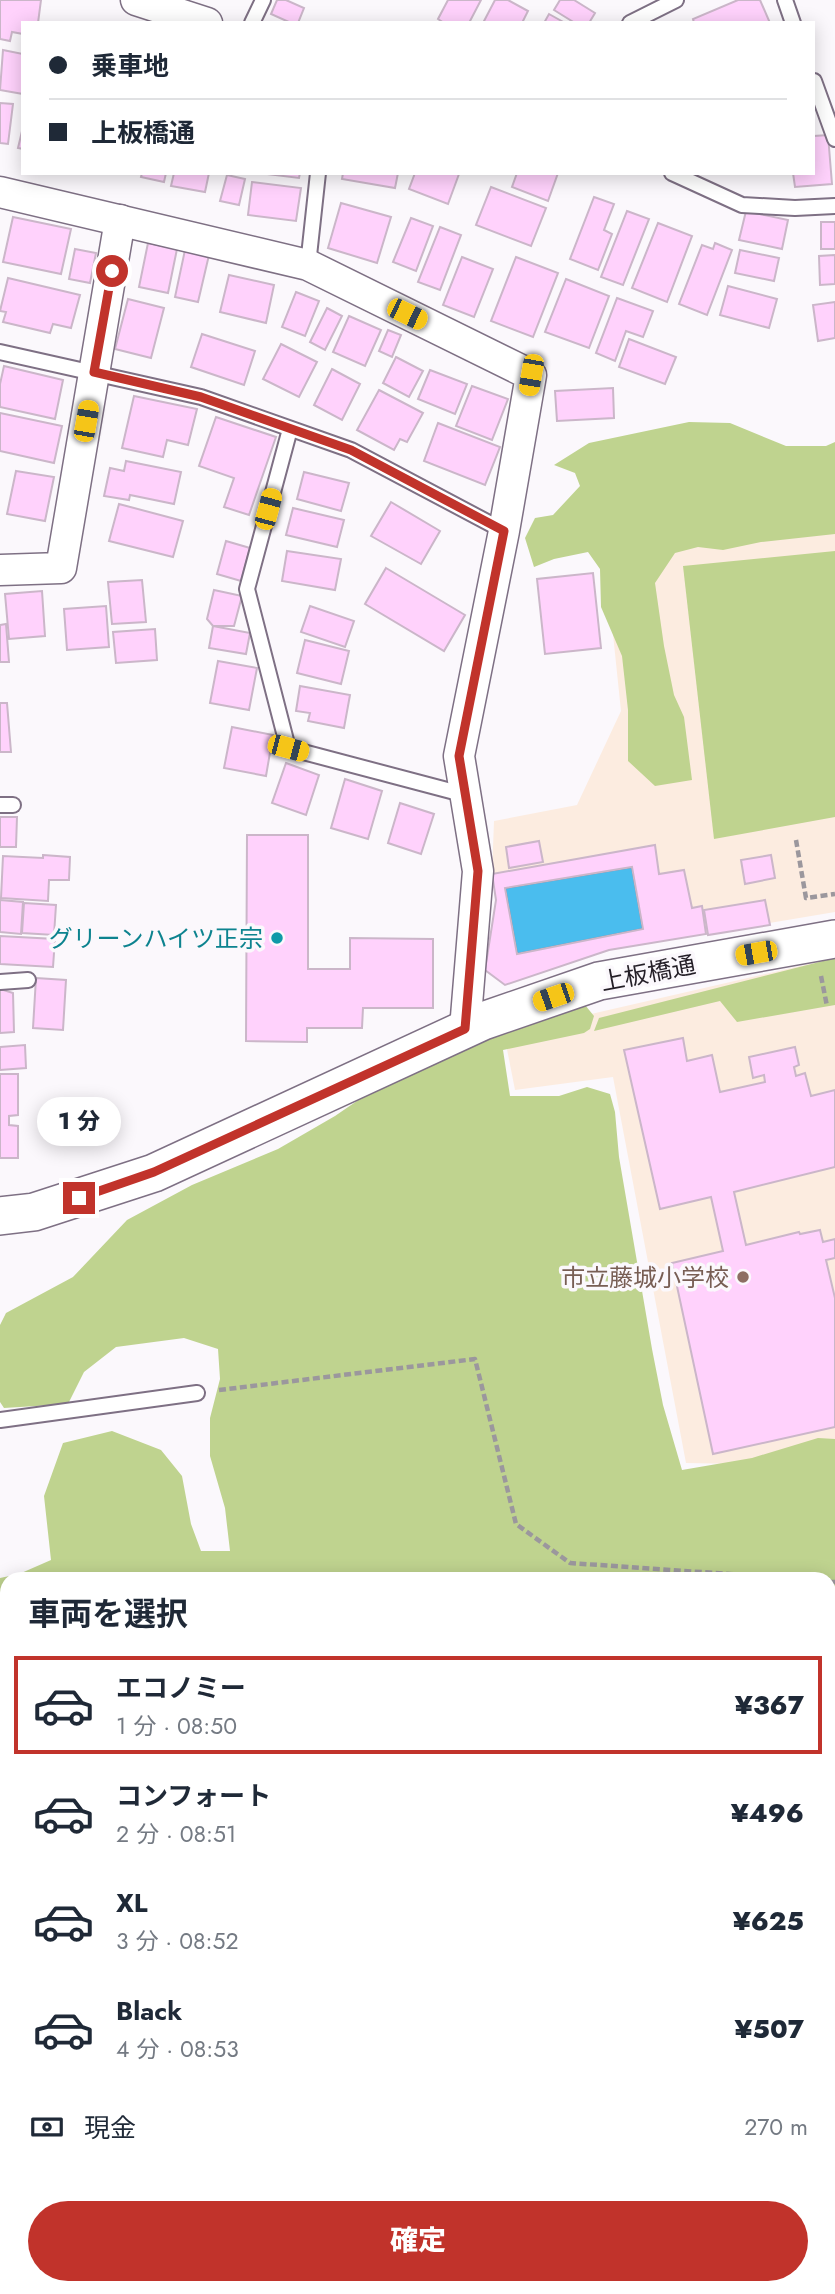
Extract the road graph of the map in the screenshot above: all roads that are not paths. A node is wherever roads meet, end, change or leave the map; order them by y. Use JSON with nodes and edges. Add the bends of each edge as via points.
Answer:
{"nodes":[{"id":1,"x":136,"y":0,"type":"edge"},
{"id":2,"x":263,"y":0,"type":"edge"},
{"id":3,"x":676,"y":0,"type":"edge"},
{"id":4,"x":785,"y":0,"type":"edge"},
{"id":5,"x":201,"y":21,"type":"edge"},
{"id":6,"x":253,"y":21,"type":"edge"},
{"id":7,"x":634,"y":21,"type":"edge"},
{"id":8,"x":792,"y":21,"type":"edge"},
{"id":9,"x":815,"y":84,"type":"edge"},
{"id":10,"x":835,"y":139,"type":"edge"},
{"id":11,"x":318,"y":175,"type":"edge"},
{"id":12,"x":677,"y":175,"type":"edge"},
{"id":13,"x":0,"y":192,"type":"edge"},
{"id":14,"x":835,"y":206,"type":"edge"},
{"id":15,"x":120,"y":220,"type":"junction"},
{"id":16,"x":308,"y":265,"type":"junction"},
{"id":17,"x":0,"y":352,"type":"edge"},
{"id":18,"x":94,"y":372,"type":"junction"},
{"id":19,"x":290,"y":429,"type":"junction"},
{"id":20,"x":504,"y":531,"type":"junction"},
{"id":21,"x":0,"y":570,"type":"edge"},
{"id":22,"x":466,"y":795,"type":"junction"},
{"id":23,"x":835,"y":939,"type":"edge"},
{"id":24,"x":28,"y":980,"type":"dead end"},
{"id":25,"x":0,"y":982,"type":"edge"},
{"id":26,"x":465,"y":1029,"type":"junction"},
{"id":27,"x":0,"y":1216,"type":"edge"},
{"id":28,"x":197,"y":1393,"type":"road end"},
{"id":29,"x":0,"y":1420,"type":"edge"}],
"edges":[{"from":1,"to":5,"type":"street"},
{"from":2,"to":6,"type":"lane"},
{"from":3,"to":7,"type":"lane"},
{"from":4,"to":8,"type":"lane"},
{"from":9,"to":10,"type":"lane"},
{"from":11,"to":16,"type":"lane"},
{"from":12,"to":14,"type":"lane","via":[[742,205]]},
{"from":13,"to":15,"type":"street"},
{"from":15,"to":16,"type":"street"},
{"from":15,"to":18,"type":"street"},
{"from":16,"to":20,"type":"street","via":[[531,375]]},
{"from":17,"to":18,"type":"lane"},
{"from":18,"to":19,"type":"lane","via":[[201,397]]},
{"from":18,"to":21,"type":"street","via":[[61,568]]},
{"from":19,"to":20,"type":"lane","via":[[351,450]]},
{"from":19,"to":22,"type":"lane","via":[[247,589],[288,748]]},
{"from":20,"to":22,"type":"street","via":[[459,756]]},
{"from":22,"to":26,"type":"street","via":[[478,871]]},
{"from":23,"to":26,"type":"street","name":"上板橋通","via":[[599,981]]},
{"from":24,"to":25,"type":"lane"},
{"from":26,"to":27,"type":"street","name":"上板橋通","via":[[154,1172],[34,1212]]},
{"from":28,"to":29,"type":"lane"}]}
